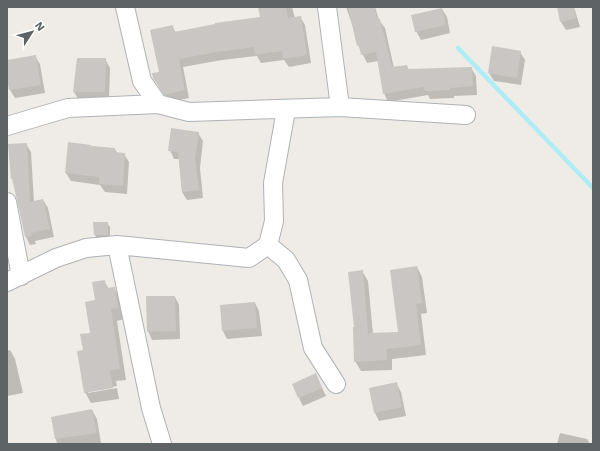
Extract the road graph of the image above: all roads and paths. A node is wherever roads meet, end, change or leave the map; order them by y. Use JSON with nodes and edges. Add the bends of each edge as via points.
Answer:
{"nodes":[{"id":1,"x":125,"y":7,"type":"edge"},
{"id":2,"x":327,"y":7,"type":"edge"},
{"id":3,"x":158,"y":104,"type":"junction"},
{"id":4,"x":340,"y":107,"type":"junction"},
{"id":5,"x":286,"y":110,"type":"junction"},
{"id":6,"x":466,"y":115,"type":"dead end"},
{"id":7,"x":7,"y":126,"type":"edge"},
{"id":8,"x":7,"y":202,"type":"edge"},
{"id":9,"x":117,"y":245,"type":"junction"},
{"id":10,"x":268,"y":245,"type":"junction"},
{"id":11,"x":14,"y":279,"type":"edge"},
{"id":12,"x":336,"y":384,"type":"dead end"},
{"id":13,"x":162,"y":444,"type":"edge"}],
"edges":[{"from":1,"to":3,"type":"street","via":[[142,81]]},
{"from":2,"to":4,"type":"street"},
{"from":3,"to":5,"type":"street","via":[[189,112]]},
{"from":3,"to":7,"type":"street","via":[[68,108]]},
{"from":4,"to":5,"type":"street"},
{"from":4,"to":6,"type":"street"},
{"from":5,"to":10,"type":"street","via":[[273,183],[274,221]]},
{"from":8,"to":11,"type":"street"},
{"from":9,"to":10,"type":"street","via":[[249,258]]},
{"from":9,"to":11,"type":"street","via":[[86,248],[56,258]]},
{"from":9,"to":13,"type":"street"},
{"from":10,"to":12,"type":"street","via":[[286,260],[298,280],[313,348]]}]}
